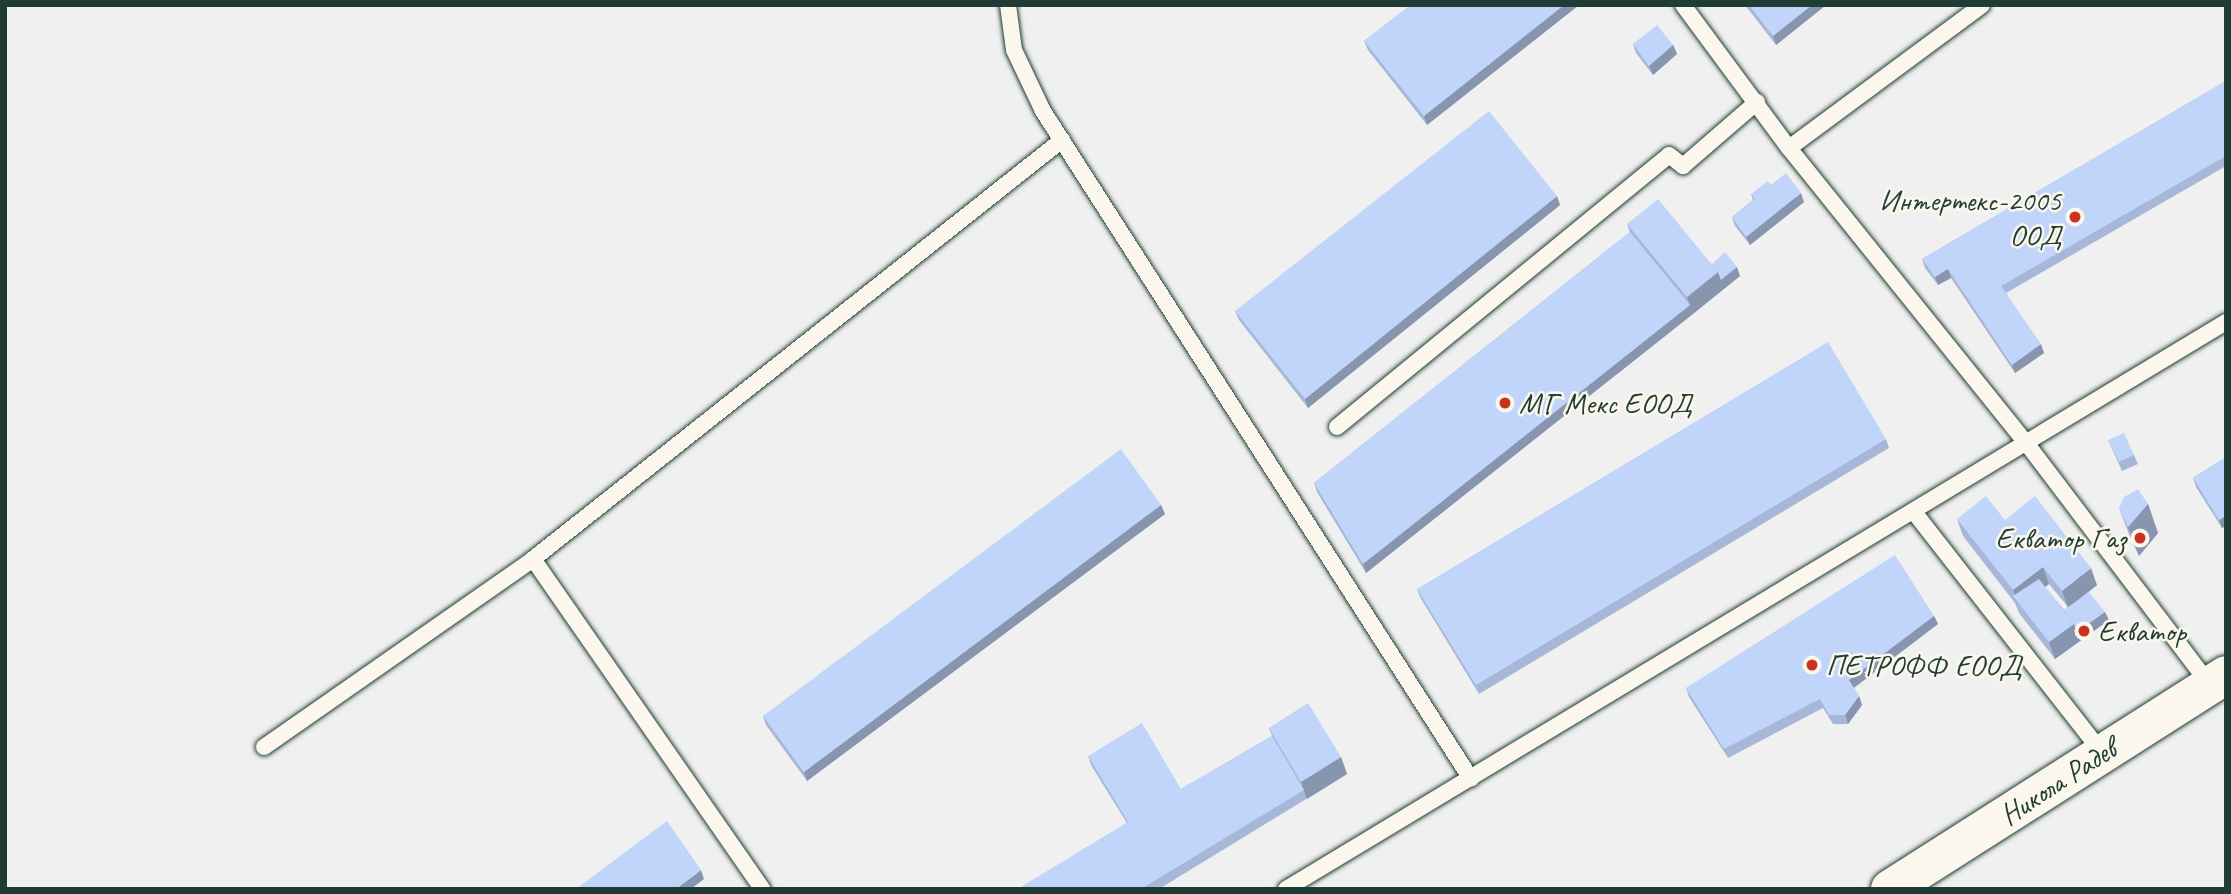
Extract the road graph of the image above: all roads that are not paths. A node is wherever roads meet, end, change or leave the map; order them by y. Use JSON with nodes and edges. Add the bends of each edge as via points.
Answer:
{"nodes":[{"id":1,"x":1008,"y":5,"type":"edge"},
{"id":2,"x":1683,"y":5,"type":"edge"},
{"id":3,"x":1982,"y":5,"type":"edge"},
{"id":4,"x":1757,"y":102,"type":"junction"},
{"id":5,"x":1062,"y":140,"type":"junction"},
{"id":6,"x":1789,"y":148,"type":"junction"},
{"id":7,"x":2226,"y":322,"type":"edge"},
{"id":8,"x":1337,"y":427,"type":"dead end"},
{"id":9,"x":2027,"y":444,"type":"junction"},
{"id":10,"x":1914,"y":512,"type":"junction"},
{"id":11,"x":533,"y":559,"type":"junction"},
{"id":12,"x":2218,"y":680,"type":"edge"},
{"id":13,"x":264,"y":747,"type":"dead end"},
{"id":14,"x":2102,"y":753,"type":"junction"},
{"id":15,"x":1471,"y":779,"type":"junction"},
{"id":16,"x":762,"y":889,"type":"edge"},
{"id":17,"x":1286,"y":889,"type":"edge"},
{"id":18,"x":1890,"y":889,"type":"edge"}],
"edges":[{"from":1,"to":5,"type":"lane","via":[[1014,50]]},
{"from":2,"to":4,"type":"lane"},
{"from":3,"to":6,"type":"lane"},
{"from":4,"to":6,"type":"lane"},
{"from":4,"to":8,"type":"lane","via":[[1683,166],[1669,155]]},
{"from":5,"to":11,"type":"lane"},
{"from":5,"to":15,"type":"lane"},
{"from":6,"to":9,"type":"lane"},
{"from":7,"to":9,"type":"lane"},
{"from":9,"to":10,"type":"lane"},
{"from":9,"to":12,"type":"lane"},
{"from":10,"to":14,"type":"lane"},
{"from":10,"to":15,"type":"lane"},
{"from":11,"to":13,"type":"lane"},
{"from":11,"to":16,"type":"lane"},
{"from":12,"to":14,"type":"street","name":"Никола Радев"},
{"from":14,"to":18,"type":"street","name":"Никола Радев"},
{"from":15,"to":17,"type":"lane"}]}
